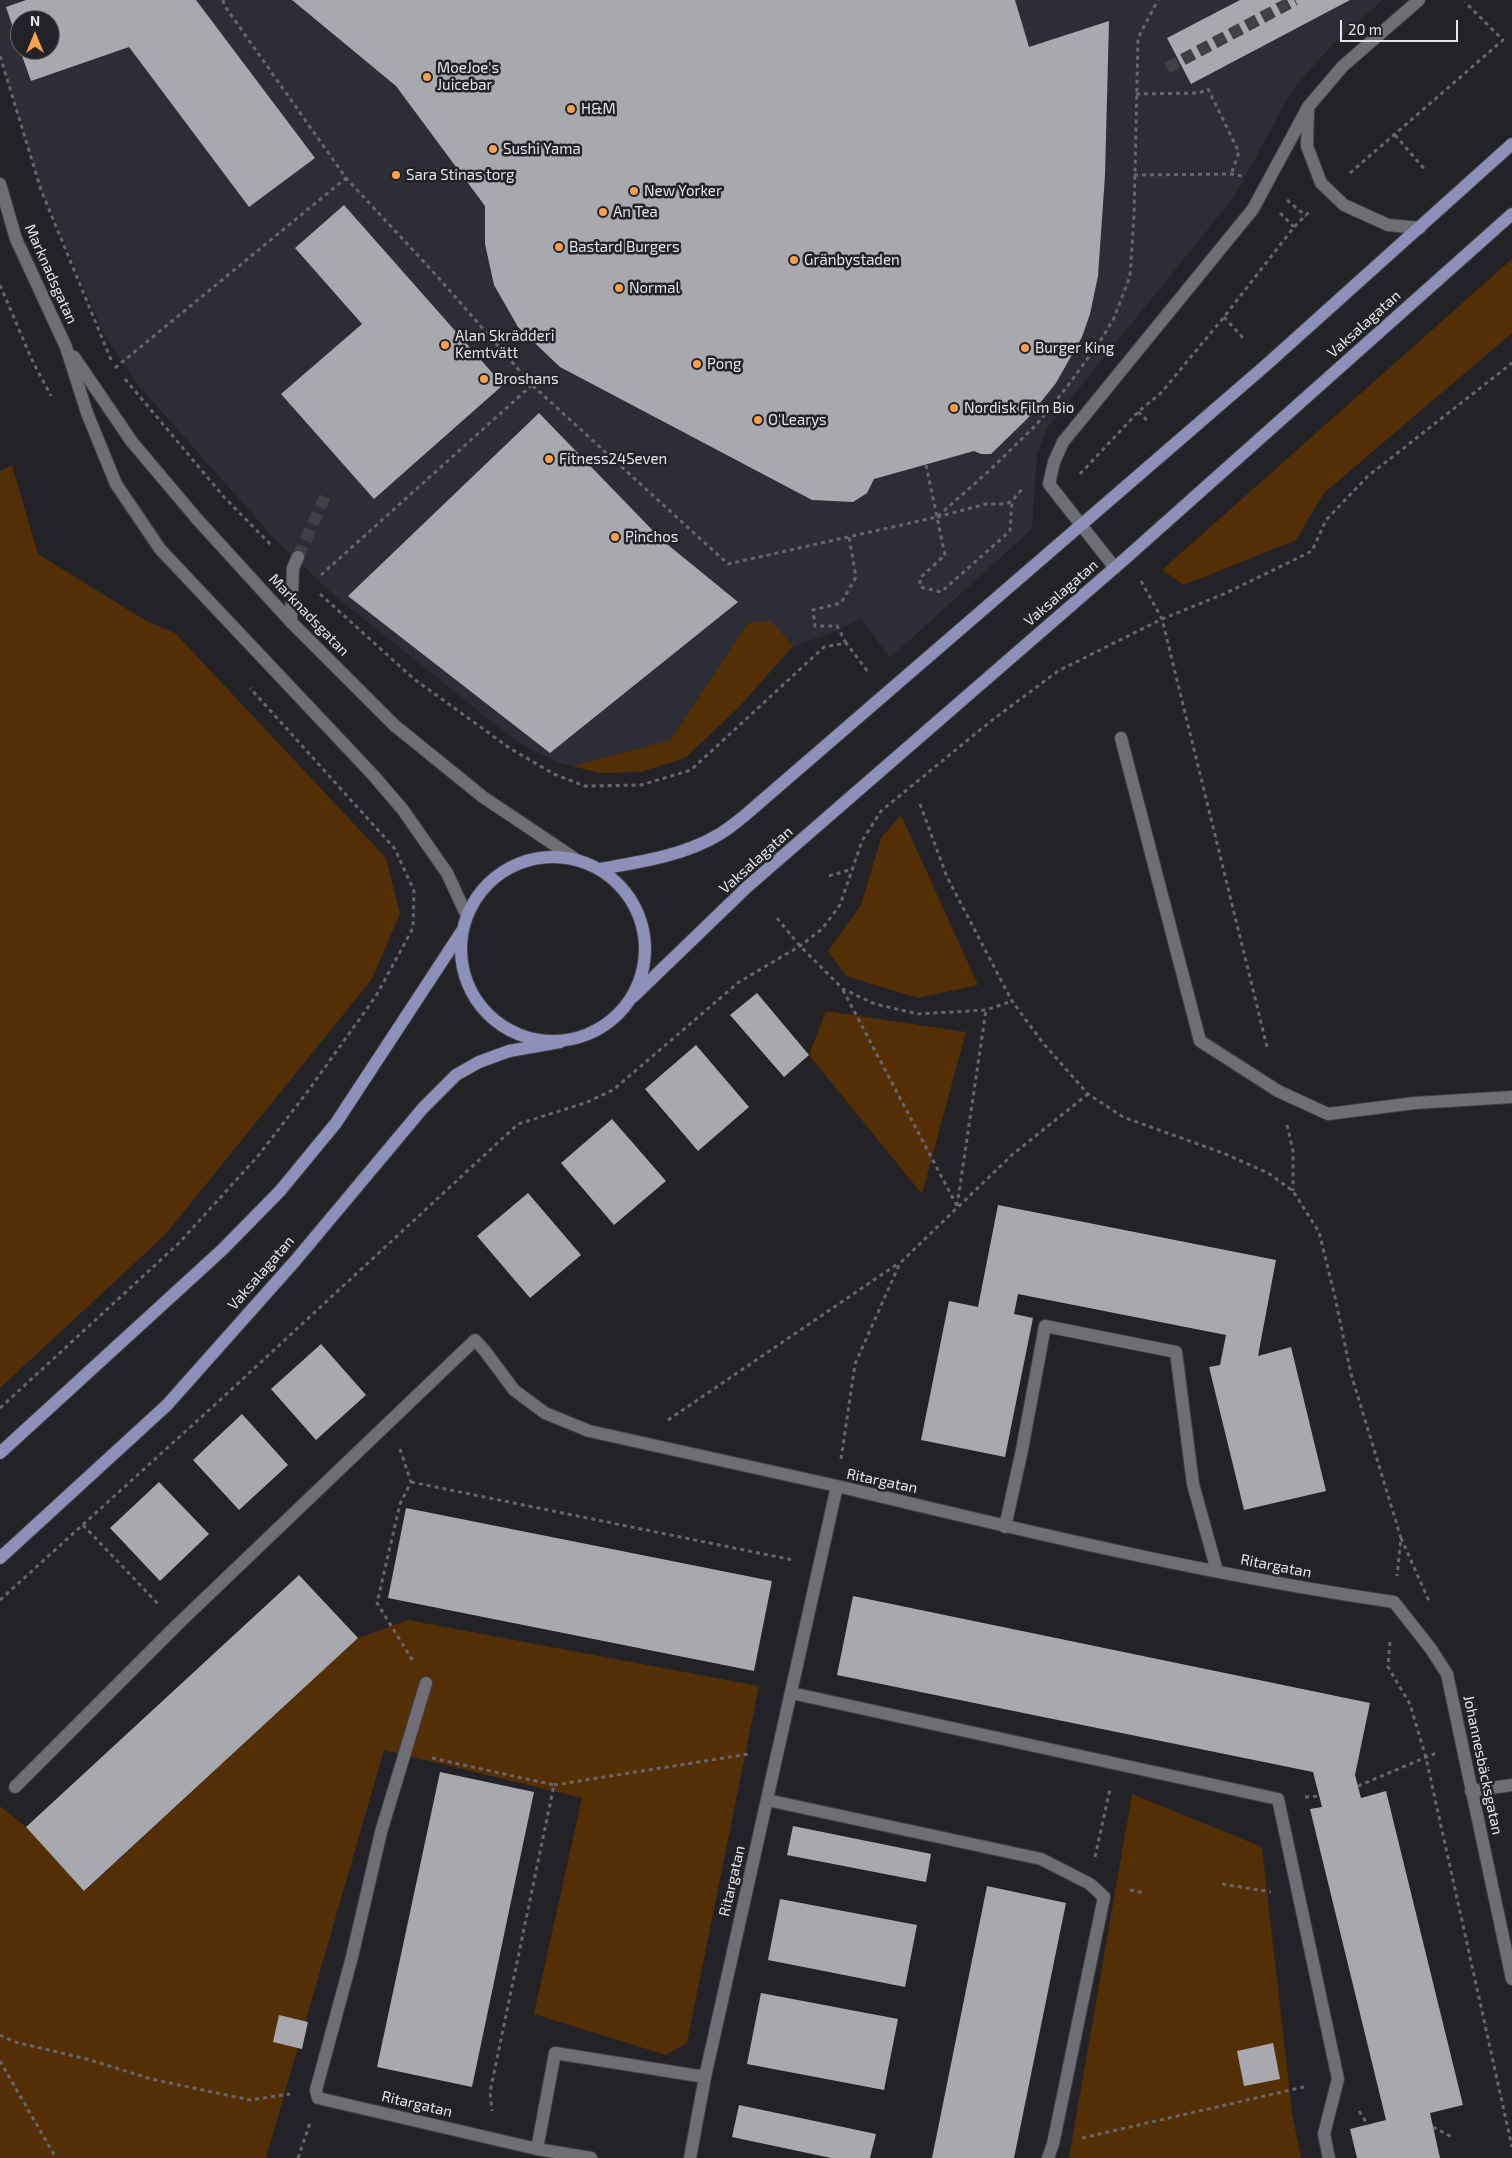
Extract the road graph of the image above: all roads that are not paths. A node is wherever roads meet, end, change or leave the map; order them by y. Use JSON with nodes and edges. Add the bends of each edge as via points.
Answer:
{"nodes":[{"id":1,"x":1420,"y":0,"type":"edge"},
{"id":2,"x":1308,"y":108,"type":"junction"},
{"id":3,"x":1512,"y":144,"type":"edge"},
{"id":4,"x":0,"y":184,"type":"edge"},
{"id":5,"x":1512,"y":214,"type":"edge"},
{"id":6,"x":1420,"y":228,"type":"junction"},
{"id":7,"x":66,"y":347,"type":"junction"},
{"id":8,"x":1082,"y":525,"type":"junction"},
{"id":9,"x":295,"y":563,"type":"tunnel mouth"},
{"id":10,"x":1114,"y":568,"type":"junction"},
{"id":11,"x":291,"y":622,"type":"junction"},
{"id":12,"x":1121,"y":738,"type":"dead end"},
{"id":13,"x":574,"y":858,"type":"junction"},
{"id":14,"x":600,"y":869,"type":"junction"},
{"id":15,"x":466,"y":914,"type":"junction"},
{"id":16,"x":462,"y":931,"type":"junction"},
{"id":17,"x":633,"y":997,"type":"junction"},
{"id":18,"x":560,"y":1042,"type":"junction"},
{"id":19,"x":1512,"y":1097,"type":"edge"},
{"id":20,"x":0,"y":1453,"type":"edge"},
{"id":21,"x":837,"y":1486,"type":"junction"},
{"id":22,"x":1005,"y":1526,"type":"junction"},
{"id":23,"x":0,"y":1558,"type":"edge"},
{"id":24,"x":1217,"y":1571,"type":"junction"},
{"id":25,"x":1431,"y":1649,"type":"joint"},
{"id":26,"x":426,"y":1683,"type":"road end"},
{"id":27,"x":791,"y":1693,"type":"junction"},
{"id":28,"x":1512,"y":1785,"type":"edge"},
{"id":29,"x":15,"y":1787,"type":"dead end"},
{"id":30,"x":1471,"y":1791,"type":"junction"},
{"id":31,"x":767,"y":1800,"type":"junction"},
{"id":32,"x":1512,"y":1979,"type":"edge"},
{"id":33,"x":705,"y":2077,"type":"junction"},
{"id":34,"x":537,"y":2149,"type":"junction"},
{"id":35,"x":591,"y":2158,"type":"edge"},
{"id":36,"x":690,"y":2158,"type":"edge"},
{"id":37,"x":1048,"y":2158,"type":"edge"},
{"id":38,"x":1329,"y":2158,"type":"edge"}],
"edges":[{"from":1,"to":2,"type":"street","via":[[1343,66]]},
{"from":2,"to":6,"type":"street","via":[[1307,146],[1321,183],[1344,205],[1388,225]]},
{"from":2,"to":8,"type":"street","via":[[1253,209],[1063,442],[1049,484]]},
{"from":3,"to":6,"type":"main road"},
{"from":4,"to":7,"type":"street","name":"Marknadsgatan","via":[[16,239]]},
{"from":5,"to":10,"type":"main road","name":"Vaksalagatan"},
{"from":6,"to":8,"type":"main road"},
{"from":7,"to":11,"type":"street","name":"Marknadsgatan","via":[[132,442]]},
{"from":7,"to":15,"type":"street","name":"Marknadsgatan","via":[[87,412],[116,484],[160,549],[397,803],[447,873]]},
{"from":8,"to":10,"type":"street"},
{"from":8,"to":14,"type":"main road","via":[[724,831],[694,846]]},
{"from":9,"to":11,"type":"street"},
{"from":10,"to":17,"type":"main road","name":"Vaksalagatan","via":[[747,887]]},
{"from":11,"to":13,"type":"street","name":"Marknadsgatan","via":[[394,725],[483,797]]},
{"from":12,"to":19,"type":"street","via":[[1200,1041],[1278,1091],[1328,1114]]},
{"from":13,"to":14,"type":"main road"},
{"from":13,"to":15,"type":"main road","via":[[547,856],[522,862],[500,873],[481,890]]},
{"from":14,"to":17,"type":"main road","via":[[619,884],[634,903],[643,926],[646,950],[643,974]]},
{"from":15,"to":16,"type":"main road"},
{"from":16,"to":18,"type":"main road","via":[[460,959],[468,987],[483,1011],[505,1029],[532,1040]]},
{"from":16,"to":20,"type":"main road","via":[[336,1123],[280,1191],[222,1250]]},
{"from":17,"to":18,"type":"main road","via":[[614,1020],[588,1035]]},
{"from":18,"to":23,"type":"main road","name":"Vaksalagatan","via":[[508,1051],[456,1075],[423,1108],[295,1261],[167,1405]]},
{"from":21,"to":22,"type":"street","name":"Ritargatan"},
{"from":21,"to":27,"type":"street","name":"Ritargatan"},
{"from":21,"to":29,"type":"street","via":[[589,1431],[545,1413],[514,1390],[475,1340],[178,1624]]},
{"from":22,"to":24,"type":"street","name":"Ritargatan"},
{"from":22,"to":24,"type":"street","via":[[1045,1326],[1176,1352],[1194,1484]]},
{"from":24,"to":25,"type":"street","name":"Ritargatan","via":[[1394,1602]]},
{"from":25,"to":30,"type":"street","name":"Johannesbäcksgatan","via":[[1447,1674]]},
{"from":26,"to":34,"type":"street","name":"Ritargatan","via":[[381,1832],[317,2094]]},
{"from":27,"to":31,"type":"street","name":"Ritargatan"},
{"from":27,"to":38,"type":"street","via":[[1278,1799],[1338,2079],[1324,2134]]},
{"from":28,"to":30,"type":"street"},
{"from":30,"to":32,"type":"street","name":"Johannesbäcksgatan"},
{"from":31,"to":33,"type":"street","name":"Ritargatan"},
{"from":31,"to":37,"type":"street","via":[[1041,1859],[1090,1884],[1104,1897]]},
{"from":33,"to":34,"type":"street","via":[[555,2052]]},
{"from":33,"to":36,"type":"street","name":"Ritargatan"},
{"from":34,"to":35,"type":"street","name":"Ritargatan"}]}
